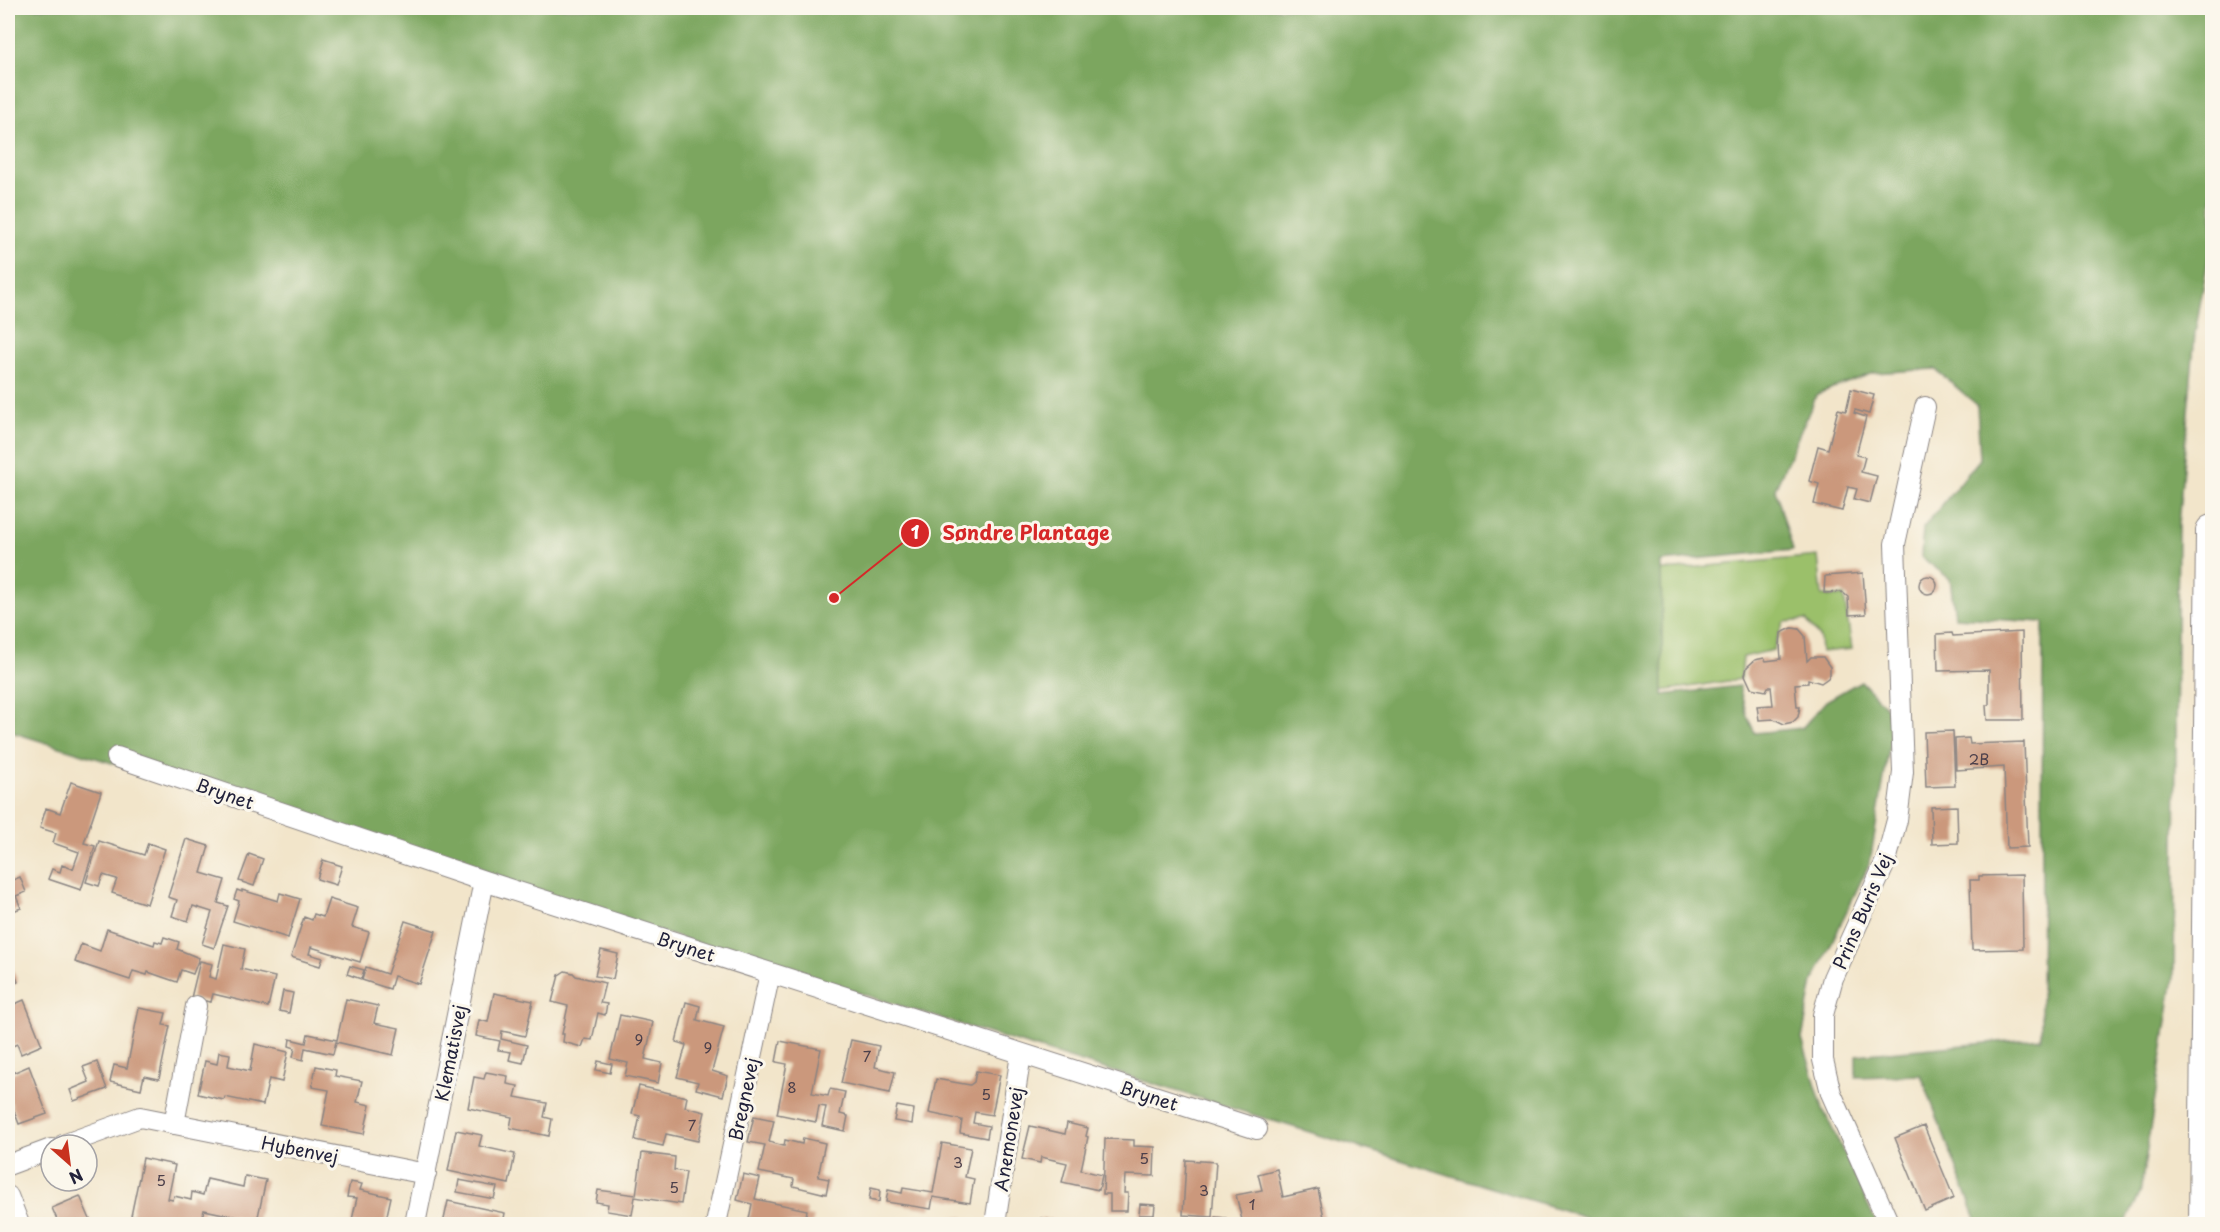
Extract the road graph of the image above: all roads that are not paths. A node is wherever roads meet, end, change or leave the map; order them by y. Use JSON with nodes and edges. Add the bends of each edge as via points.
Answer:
{"nodes":[{"id":1,"x":1924,"y":407,"type":"dead end"},
{"id":2,"x":2212,"y":531,"type":"edge"},
{"id":3,"x":117,"y":757,"type":"dead end"},
{"id":4,"x":484,"y":881,"type":"junction"},
{"id":5,"x":771,"y":973,"type":"junction"},
{"id":6,"x":196,"y":1006,"type":"dead end"},
{"id":7,"x":1021,"y":1054,"type":"junction"},
{"id":8,"x":174,"y":1124,"type":"junction"},
{"id":9,"x":1257,"y":1129,"type":"dead end"},
{"id":10,"x":96,"y":1133,"type":"edge"},
{"id":11,"x":39,"y":1153,"type":"edge"},
{"id":12,"x":8,"y":1165,"type":"edge"},
{"id":13,"x":426,"y":1174,"type":"junction"},
{"id":14,"x":8,"y":1196,"type":"edge"},
{"id":15,"x":19,"y":1224,"type":"edge"},
{"id":16,"x":415,"y":1224,"type":"edge"},
{"id":17,"x":716,"y":1224,"type":"edge"},
{"id":18,"x":994,"y":1224,"type":"edge"},
{"id":19,"x":1889,"y":1224,"type":"edge"},
{"id":20,"x":2205,"y":1224,"type":"edge"}],
"edges":[{"from":1,"to":19,"type":"street","name":"Prins Buris Vej","via":[[1895,543],[1903,772],[1897,820],[1886,861],[1833,978],[1823,1015],[1823,1060],[1831,1093]]},
{"from":2,"to":20,"type":"main road"},
{"from":3,"to":4,"type":"street","name":"Brynet"},
{"from":4,"to":5,"type":"street","name":"Brynet"},
{"from":4,"to":13,"type":"street","name":"Klematisvej"},
{"from":5,"to":7,"type":"street","name":"Brynet"},
{"from":5,"to":17,"type":"street","name":"Bregnevej"},
{"from":6,"to":8,"type":"street"},
{"from":7,"to":9,"type":"street","name":"Brynet"},
{"from":7,"to":18,"type":"street","name":"Anemonevej"},
{"from":8,"to":10,"type":"street","name":"Hybenvej","via":[[140,1117]]},
{"from":8,"to":13,"type":"street","name":"Hybenvej"},
{"from":11,"to":12,"type":"street"},
{"from":13,"to":16,"type":"street","name":"Klematisvej"},
{"from":14,"to":15,"type":"street"}]}
